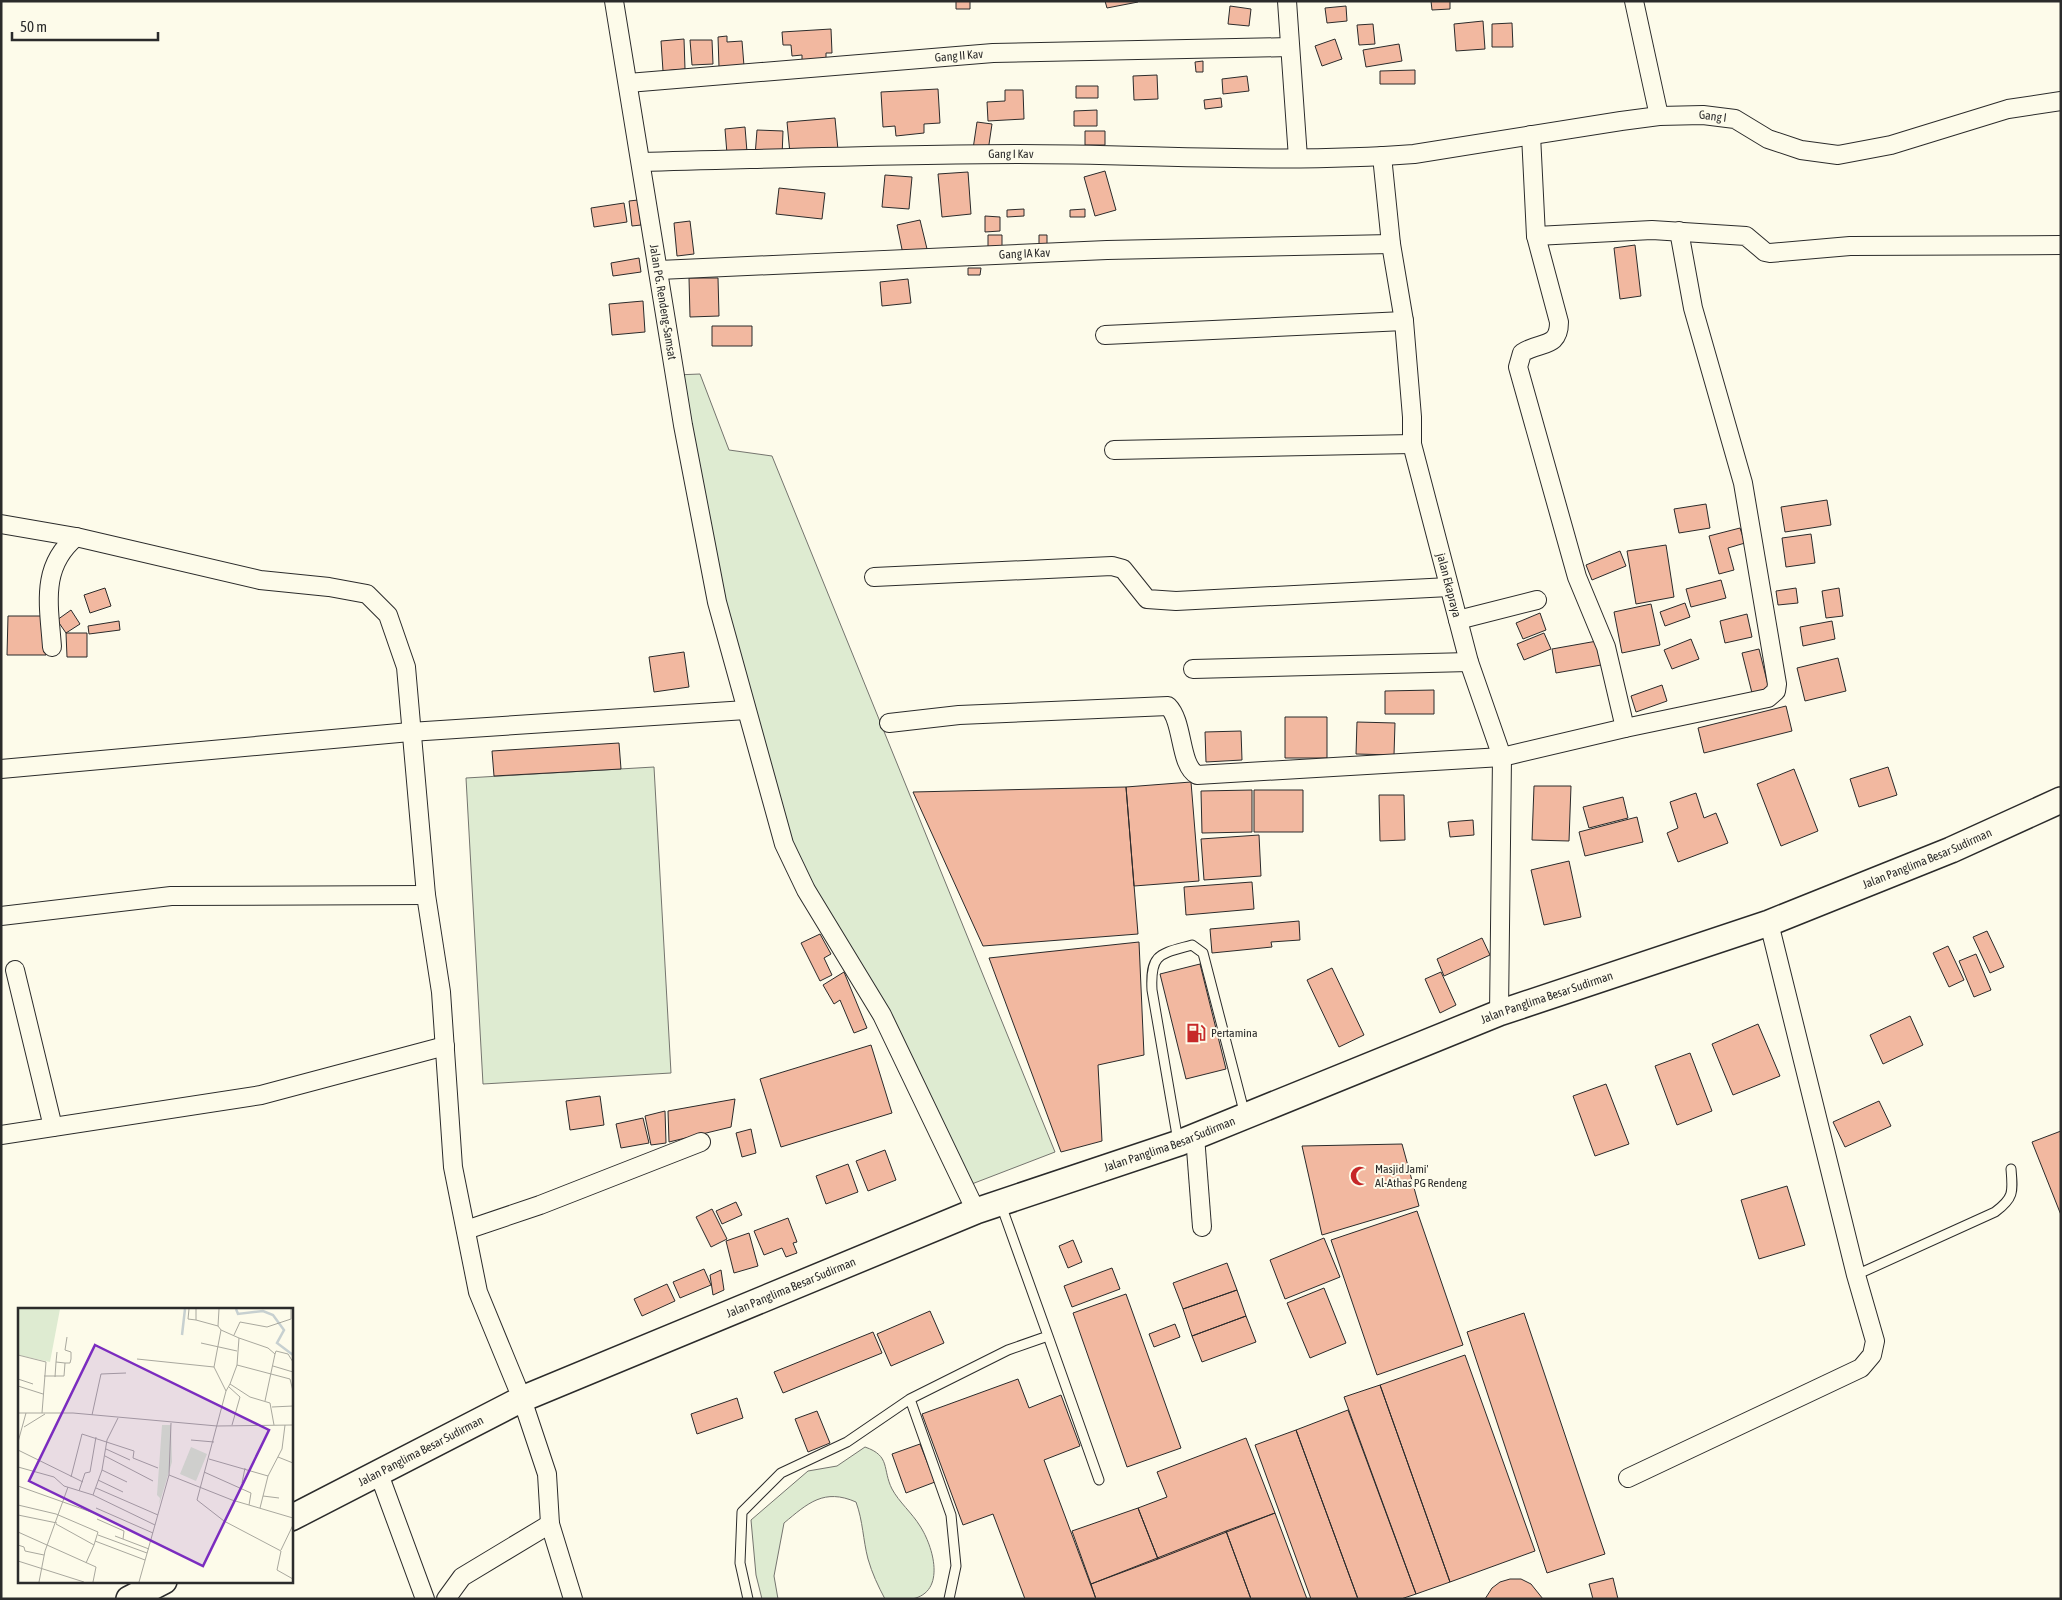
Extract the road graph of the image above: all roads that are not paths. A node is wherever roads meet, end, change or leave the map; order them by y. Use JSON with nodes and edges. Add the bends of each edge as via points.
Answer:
{"nodes":[{"id":1,"x":614,"y":1,"type":"edge"},
{"id":2,"x":1286,"y":1,"type":"edge"},
{"id":3,"x":1634,"y":1,"type":"edge"},
{"id":4,"x":1290,"y":47,"type":"junction"},
{"id":5,"x":628,"y":83,"type":"junction"},
{"id":6,"x":2061,"y":101,"type":"edge"},
{"id":7,"x":1660,"y":116,"type":"junction"},
{"id":8,"x":1532,"y":135,"type":"junction"},
{"id":9,"x":1382,"y":156,"type":"junction"},
{"id":10,"x":1298,"y":158,"type":"junction"},
{"id":11,"x":641,"y":162,"type":"junction"},
{"id":12,"x":1679,"y":231,"type":"junction"},
{"id":13,"x":1536,"y":236,"type":"junction"},
{"id":14,"x":1391,"y":244,"type":"junction"},
{"id":15,"x":2061,"y":245,"type":"edge"},
{"id":16,"x":659,"y":270,"type":"junction"},
{"id":17,"x":1404,"y":321,"type":"junction"},
{"id":18,"x":1105,"y":335,"type":"dead end"},
{"id":19,"x":1412,"y":444,"type":"junction"},
{"id":20,"x":1114,"y":450,"type":"dead end"},
{"id":21,"x":1,"y":524,"type":"edge"},
{"id":22,"x":76,"y":536,"type":"junction"},
{"id":23,"x":874,"y":577,"type":"dead end"},
{"id":24,"x":1449,"y":587,"type":"junction"},
{"id":25,"x":1538,"y":600,"type":"dead end"},
{"id":26,"x":1458,"y":620,"type":"junction"},
{"id":27,"x":52,"y":647,"type":"dead end"},
{"id":28,"x":1469,"y":662,"type":"junction"},
{"id":29,"x":1193,"y":669,"type":"dead end"},
{"id":30,"x":746,"y":710,"type":"junction"},
{"id":31,"x":889,"y":722,"type":"dead end"},
{"id":32,"x":1625,"y":728,"type":"junction"},
{"id":33,"x":410,"y":732,"type":"junction"},
{"id":34,"x":1502,"y":757,"type":"junction"},
{"id":35,"x":1,"y":769,"type":"edge"},
{"id":36,"x":2061,"y":800,"type":"edge"},
{"id":37,"x":426,"y":895,"type":"junction"},
{"id":38,"x":1,"y":916,"type":"edge"},
{"id":39,"x":1769,"y":923,"type":"junction"},
{"id":40,"x":16,"y":970,"type":"dead end"},
{"id":41,"x":1499,"y":1013,"type":"junction"},
{"id":42,"x":445,"y":1046,"type":"junction"},
{"id":43,"x":1245,"y":1115,"type":"junction"},
{"id":44,"x":53,"y":1127,"type":"junction"},
{"id":45,"x":1,"y":1135,"type":"edge"},
{"id":46,"x":1187,"y":1140,"type":"junction"},
{"id":47,"x":701,"y":1142,"type":"dead end"},
{"id":48,"x":2011,"y":1169,"type":"dead end"},
{"id":49,"x":1000,"y":1202,"type":"junction"},
{"id":50,"x":976,"y":1211,"type":"junction"},
{"id":51,"x":1202,"y":1227,"type":"dead end"},
{"id":52,"x":466,"y":1230,"type":"junction"},
{"id":53,"x":1856,"y":1275,"type":"junction"},
{"id":54,"x":1048,"y":1336,"type":"junction"},
{"id":55,"x":522,"y":1399,"type":"junction"},
{"id":56,"x":910,"y":1399,"type":"junction"},
{"id":57,"x":379,"y":1474,"type":"junction"},
{"id":58,"x":1628,"y":1478,"type":"dead end"},
{"id":59,"x":1099,"y":1480,"type":"dead end"},
{"id":60,"x":292,"y":1518,"type":"edge"},
{"id":61,"x":550,"y":1524,"type":"junction"},
{"id":62,"x":162,"y":1582,"type":"edge"},
{"id":63,"x":129,"y":1599,"type":"edge"},
{"id":64,"x":425,"y":1599,"type":"edge"},
{"id":65,"x":446,"y":1599,"type":"edge"},
{"id":66,"x":573,"y":1599,"type":"edge"},
{"id":67,"x":748,"y":1599,"type":"edge"},
{"id":68,"x":949,"y":1599,"type":"edge"}],
"edges":[{"from":1,"to":5,"type":"street","name":"Jalan PG. Rendeng-Samsat"},
{"from":2,"to":4,"type":"street"},
{"from":3,"to":7,"type":"street"},
{"from":4,"to":5,"type":"street","name":"Gang II Kav","via":[[993,53]]},
{"from":4,"to":10,"type":"street"},
{"from":5,"to":11,"type":"street","name":"Jalan PG. Rendeng-Samsat"},
{"from":6,"to":7,"type":"street","name":"Gang I","via":[[2008,109],[1891,145],[1838,155],[1801,150],[1768,139],[1735,119],[1703,115]]},
{"from":7,"to":8,"type":"street","name":"Gang I"},
{"from":8,"to":9,"type":"street","name":"Gang I"},
{"from":8,"to":13,"type":"street"},
{"from":9,"to":10,"type":"street","name":"Gang I Kav"},
{"from":9,"to":14,"type":"street","name":"jalan Ekapraya"},
{"from":10,"to":11,"type":"street","name":"Gang I Kav","via":[[1017,154]]},
{"from":11,"to":16,"type":"street","name":"Jalan PG. Rendeng-Samsat"},
{"from":12,"to":13,"type":"street"},
{"from":12,"to":15,"type":"street","via":[[1746,236],[1770,253],[1850,246]]},
{"from":12,"to":32,"type":"street","via":[[1693,308],[1744,484],[1777,684],[1776,691],[1768,698]]},
{"from":13,"to":32,"type":"street","via":[[1559,332],[1553,341],[1522,353],[1518,367],[1577,577],[1606,647]]},
{"from":14,"to":16,"type":"street","name":"Gang IA Kav","via":[[1107,250]]},
{"from":14,"to":17,"type":"street","name":"jalan Ekapraya"},
{"from":16,"to":30,"type":"street","name":"Jalan PG. Rendeng-Samsat","via":[[682,425],[717,602]]},
{"from":17,"to":18,"type":"street"},
{"from":17,"to":19,"type":"street","name":"jalan Ekapraya"},
{"from":19,"to":20,"type":"street"},
{"from":19,"to":24,"type":"street","name":"jalan Ekapraya"},
{"from":21,"to":22,"type":"street"},
{"from":22,"to":27,"type":"street","via":[[59,556],[49,582]]},
{"from":22,"to":33,"type":"street","via":[[260,580],[367,594],[388,615],[406,667]]},
{"from":23,"to":24,"type":"street","via":[[1112,566],[1123,569],[1147,599],[1176,601]]},
{"from":24,"to":26,"type":"street","name":"jalan Ekapraya"},
{"from":25,"to":26,"type":"street"},
{"from":26,"to":28,"type":"street","name":"jalan Ekapraya"},
{"from":28,"to":29,"type":"street"},
{"from":28,"to":34,"type":"street","name":"jalan Ekapraya"},
{"from":30,"to":33,"type":"street"},
{"from":30,"to":50,"type":"street","name":"Jalan PG. Rendeng-Samsat","via":[[784,844],[806,890],[882,1015]]},
{"from":31,"to":34,"type":"street","via":[[959,715],[1168,706],[1175,714],[1189,768],[1197,775]]},
{"from":32,"to":34,"type":"street"},
{"from":33,"to":35,"type":"street"},
{"from":33,"to":37,"type":"street"},
{"from":34,"to":41,"type":"street","name":"jalan Ekapraya"},
{"from":36,"to":39,"type":"main road","name":"Jalan Panglima Besar Sudirman","via":[[1951,850]]},
{"from":37,"to":38,"type":"street","via":[[171,896]]},
{"from":37,"to":42,"type":"street","via":[[441,992]]},
{"from":39,"to":41,"type":"main road","name":"Jalan Panglima Besar Sudirman"},
{"from":39,"to":53,"type":"street"},
{"from":40,"to":44,"type":"street"},
{"from":41,"to":43,"type":"main road","name":"Jalan Panglima Besar Sudirman"},
{"from":42,"to":44,"type":"street","via":[[261,1095]]},
{"from":42,"to":52,"type":"street","via":[[453,1167]]},
{"from":43,"to":46,"type":"main road","name":"Jalan Panglima Besar Sudirman"},
{"from":43,"to":46,"type":"lane","via":[[1202,953],[1192,945],[1160,956],[1151,969],[1152,990]]},
{"from":44,"to":45,"type":"street"},
{"from":46,"to":49,"type":"main road","name":"Jalan Panglima Besar Sudirman"},
{"from":46,"to":51,"type":"street"},
{"from":47,"to":52,"type":"street","via":[[540,1205]]},
{"from":48,"to":53,"type":"lane","via":[[2013,1192],[2008,1202],[1995,1212]]},
{"from":49,"to":50,"type":"main road","name":"Jalan Panglima Besar Sudirman"},
{"from":49,"to":54,"type":"lane"},
{"from":50,"to":55,"type":"main road","name":"Jalan Panglima Besar Sudirman"},
{"from":52,"to":55,"type":"street","via":[[478,1292]]},
{"from":53,"to":58,"type":"street","via":[[1875,1340],[1872,1355],[1861,1368]]},
{"from":54,"to":56,"type":"lane","via":[[1008,1350]]},
{"from":54,"to":59,"type":"lane"},
{"from":55,"to":57,"type":"main road","name":"Jalan Panglima Besar Sudirman"},
{"from":55,"to":61,"type":"street","via":[[547,1474]]},
{"from":56,"to":67,"type":"lane","via":[[847,1442],[781,1473],[742,1512],[740,1563]]},
{"from":56,"to":68,"type":"lane","via":[[951,1516],[956,1566]]},
{"from":57,"to":60,"type":"main road","name":"Jalan Panglima Besar Sudirman"},
{"from":57,"to":64,"type":"street"},
{"from":61,"to":65,"type":"street","via":[[462,1577]]},
{"from":61,"to":66,"type":"street"},
{"from":62,"to":63,"type":"main road"}]}
